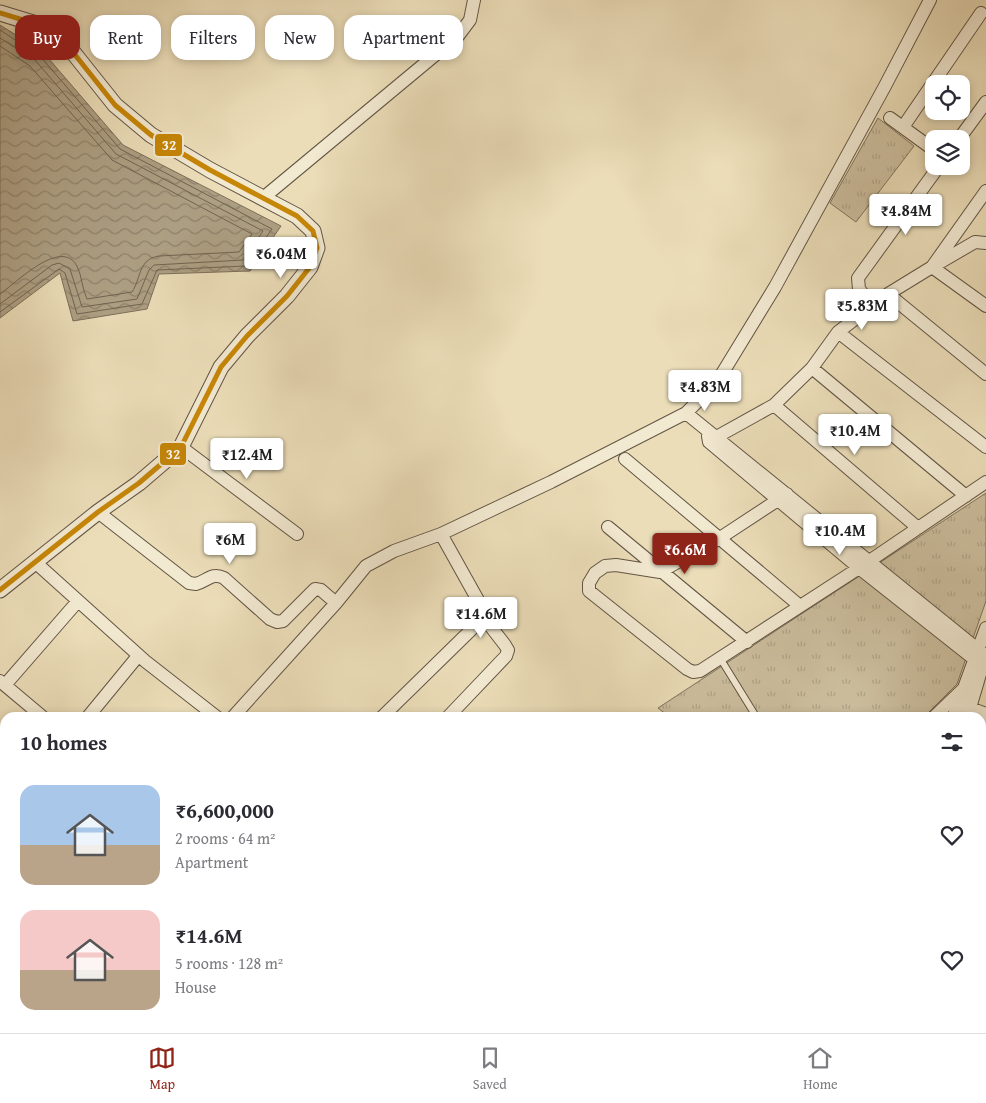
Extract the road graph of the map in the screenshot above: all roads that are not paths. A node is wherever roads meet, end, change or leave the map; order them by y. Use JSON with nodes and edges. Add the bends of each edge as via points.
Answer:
{"nodes":[{"id":1,"x":474,"y":0,"type":"edge"},
{"id":2,"x":925,"y":2,"type":"edge"},
{"id":3,"x":0,"y":13,"type":"edge"},
{"id":4,"x":980,"y":13,"type":"dead end"},
{"id":5,"x":986,"y":102,"type":"edge"},
{"id":6,"x":890,"y":118,"type":"dead end"},
{"id":7,"x":903,"y":127,"type":"junction"},
{"id":8,"x":966,"y":130,"type":"edge"},
{"id":9,"x":925,"y":143,"type":"edge"},
{"id":10,"x":932,"y":175,"type":"edge"},
{"id":11,"x":986,"y":191,"type":"edge"},
{"id":12,"x":263,"y":198,"type":"junction"},
{"id":13,"x":986,"y":243,"type":"edge"},
{"id":14,"x":932,"y":267,"type":"junction"},
{"id":15,"x":888,"y":294,"type":"junction"},
{"id":16,"x":872,"y":306,"type":"junction"},
{"id":17,"x":986,"y":306,"type":"edge"},
{"id":18,"x":838,"y":332,"type":"junction"},
{"id":19,"x":812,"y":368,"type":"junction"},
{"id":20,"x":986,"y":374,"type":"edge"},
{"id":21,"x":774,"y":405,"type":"junction"},
{"id":22,"x":686,"y":413,"type":"junction"},
{"id":23,"x":711,"y":436,"type":"junction"},
{"id":24,"x":180,"y":447,"type":"junction"},
{"id":25,"x":986,"y":447,"type":"edge"},
{"id":26,"x":626,"y":459,"type":"dead end"},
{"id":27,"x":986,"y":482,"type":"edge"},
{"id":28,"x":966,"y":496,"type":"junction"},
{"id":29,"x":783,"y":497,"type":"junction"},
{"id":30,"x":98,"y":512,"type":"junction"},
{"id":31,"x":608,"y":527,"type":"dead end"},
{"id":32,"x":918,"y":528,"type":"junction"},
{"id":33,"x":297,"y":534,"type":"dead end"},
{"id":34,"x":441,"y":534,"type":"junction"},
{"id":35,"x":720,"y":538,"type":"junction"},
{"id":36,"x":35,"y":562,"type":"junction"},
{"id":37,"x":864,"y":565,"type":"junction"},
{"id":38,"x":660,"y":572,"type":"junction"},
{"id":39,"x":0,"y":590,"type":"edge"},
{"id":40,"x":78,"y":601,"type":"junction"},
{"id":41,"x":336,"y":603,"type":"junction"},
{"id":42,"x":800,"y":606,"type":"junction"},
{"id":43,"x":481,"y":614,"type":"junction"},
{"id":44,"x":986,"y":628,"type":"edge"},
{"id":45,"x":747,"y":642,"type":"junction"},
{"id":46,"x":138,"y":656,"type":"junction"},
{"id":47,"x":720,"y":658,"type":"junction"},
{"id":48,"x":982,"y":662,"type":"edge"},
{"id":49,"x":3,"y":683,"type":"edge"},
{"id":50,"x":964,"y":689,"type":"junction"},
{"id":51,"x":37,"y":712,"type":"edge"},
{"id":52,"x":92,"y":712,"type":"edge"},
{"id":53,"x":201,"y":712,"type":"edge"},
{"id":54,"x":237,"y":712,"type":"edge"},
{"id":55,"x":387,"y":712,"type":"edge"},
{"id":56,"x":453,"y":712,"type":"edge"},
{"id":57,"x":753,"y":712,"type":"edge"},
{"id":58,"x":939,"y":712,"type":"edge"},
{"id":59,"x":961,"y":712,"type":"edge"},
{"id":60,"x":961,"y":712,"type":"edge"}],
"edges":[{"from":1,"to":12,"type":"street","via":[[470,20],[458,36]]},
{"from":2,"to":22,"type":"street","via":[[880,95],[727,369]]},
{"from":3,"to":12,"type":"street","via":[[46,27],[64,41],[115,105],[151,135]]},
{"from":4,"to":7,"type":"street"},
{"from":5,"to":8,"type":"street"},
{"from":6,"to":7,"type":"street"},
{"from":7,"to":9,"type":"street"},
{"from":10,"to":16,"type":"street","via":[[858,278],[859,289]]},
{"from":11,"to":14,"type":"street"},
{"from":12,"to":24,"type":"street","via":[[297,216],[314,231],[317,248],[310,267],[288,296],[221,367]]},
{"from":13,"to":14,"type":"street","via":[[975,242]]},
{"from":14,"to":15,"type":"street"},
{"from":14,"to":17,"type":"street"},
{"from":15,"to":16,"type":"street"},
{"from":15,"to":20,"type":"street"},
{"from":16,"to":18,"type":"street"},
{"from":18,"to":19,"type":"street"},
{"from":18,"to":25,"type":"street"},
{"from":19,"to":21,"type":"street"},
{"from":19,"to":28,"type":"street"},
{"from":21,"to":23,"type":"street"},
{"from":21,"to":32,"type":"street"},
{"from":22,"to":23,"type":"street"},
{"from":22,"to":34,"type":"street"},
{"from":23,"to":29,"type":"street"},
{"from":24,"to":30,"type":"street","via":[[139,483]]},
{"from":24,"to":33,"type":"street"},
{"from":26,"to":35,"type":"street"},
{"from":27,"to":28,"type":"street"},
{"from":28,"to":32,"type":"street"},
{"from":29,"to":35,"type":"street"},
{"from":29,"to":37,"type":"street"},
{"from":30,"to":36,"type":"street"},
{"from":30,"to":41,"type":"street","via":[[189,583],[196,584],[218,575],[276,622],[283,621],[315,588]]},
{"from":31,"to":38,"type":"street"},
{"from":32,"to":37,"type":"street"},
{"from":34,"to":41,"type":"street","via":[[394,551],[366,566]]},
{"from":34,"to":43,"type":"street","via":[[479,602]]},
{"from":35,"to":38,"type":"street"},
{"from":35,"to":42,"type":"street"},
{"from":36,"to":39,"type":"street"},
{"from":36,"to":40,"type":"street"},
{"from":37,"to":42,"type":"street"},
{"from":37,"to":48,"type":"street"},
{"from":38,"to":45,"type":"street"},
{"from":38,"to":47,"type":"street","via":[[605,566],[592,578],[589,591],[687,669],[700,671]]},
{"from":40,"to":46,"type":"street"},
{"from":40,"to":49,"type":"street"},
{"from":41,"to":54,"type":"street"},
{"from":42,"to":45,"type":"street"},
{"from":43,"to":55,"type":"street","via":[[475,626]]},
{"from":43,"to":56,"type":"street","via":[[508,650],[506,656]]},
{"from":44,"to":48,"type":"street"},
{"from":45,"to":47,"type":"street"},
{"from":46,"to":52,"type":"street"},
{"from":46,"to":53,"type":"street"},
{"from":47,"to":57,"type":"lane"},
{"from":48,"to":50,"type":"street"},
{"from":48,"to":59,"type":"street"},
{"from":49,"to":51,"type":"street"},
{"from":50,"to":58,"type":"street"},
{"from":50,"to":60,"type":"street"}]}
